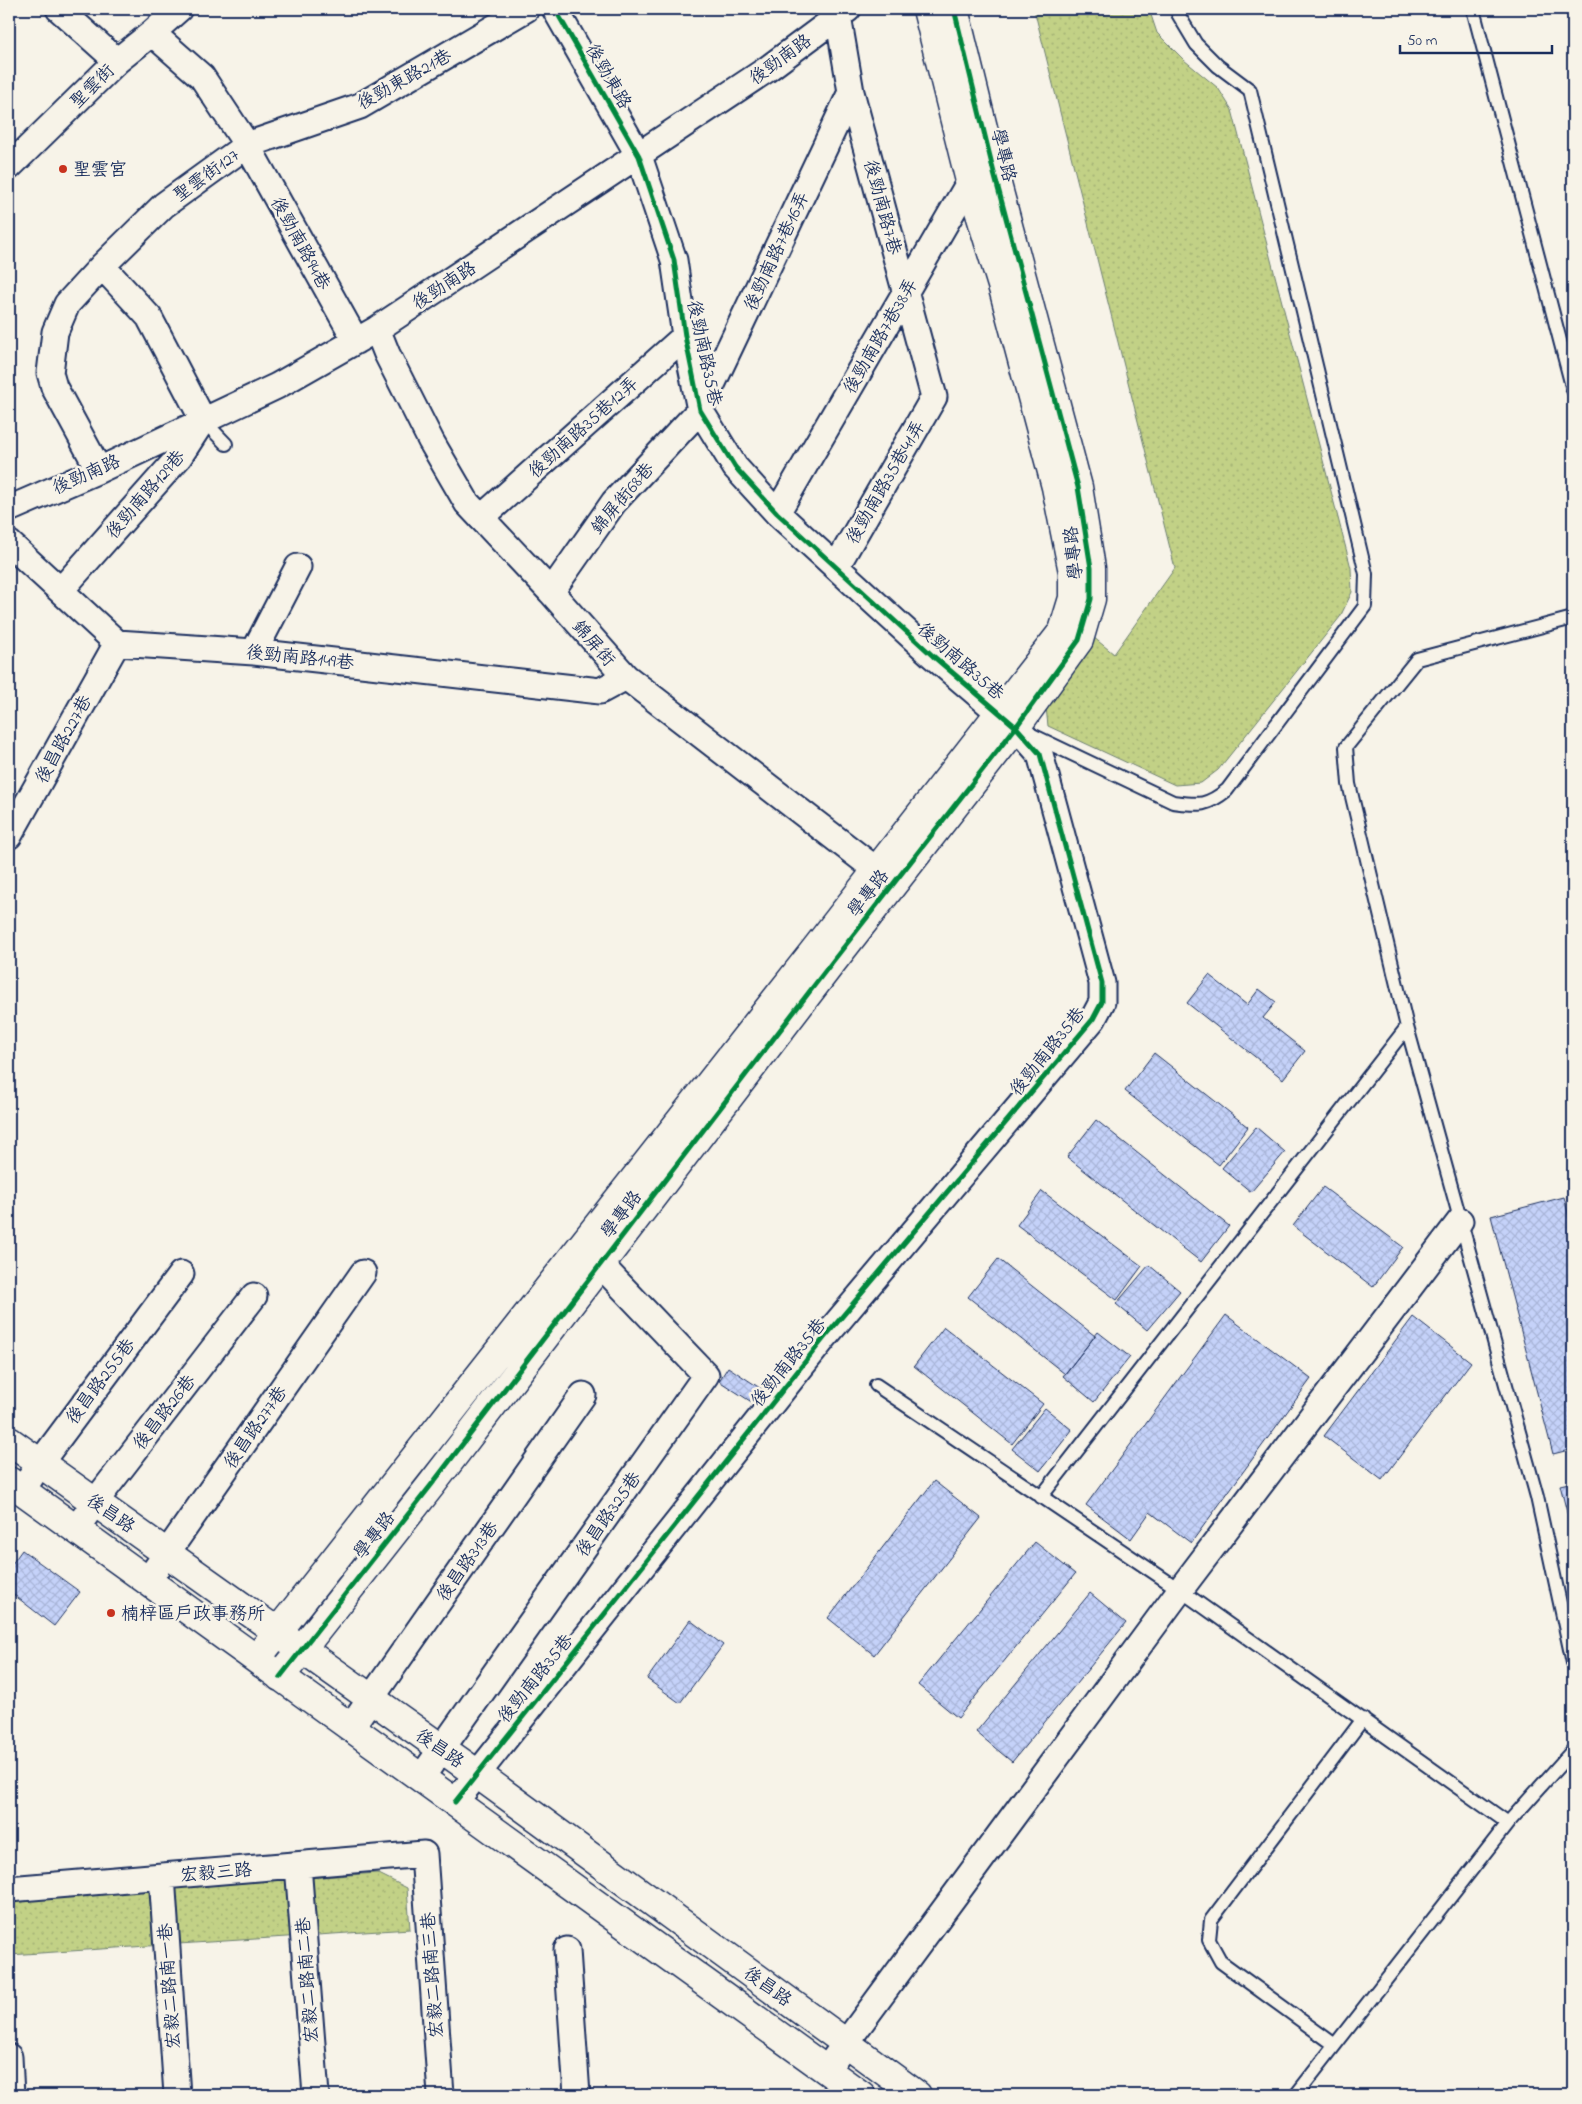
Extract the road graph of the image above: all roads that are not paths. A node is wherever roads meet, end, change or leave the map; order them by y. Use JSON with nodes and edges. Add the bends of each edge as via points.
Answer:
{"nodes":[{"id":1,"x":59,"y":9,"type":"edge"},
{"id":2,"x":179,"y":9,"type":"edge"},
{"id":3,"x":526,"y":9,"type":"edge"},
{"id":4,"x":555,"y":9,"type":"edge"},
{"id":5,"x":927,"y":9,"type":"edge"},
{"id":6,"x":954,"y":9,"type":"edge"},
{"id":7,"x":1178,"y":9,"type":"edge"},
{"id":8,"x":1473,"y":9,"type":"edge"},
{"id":9,"x":843,"y":12,"type":"edge"},
{"id":10,"x":152,"y":33,"type":"junction"},
{"id":11,"x":117,"y":61,"type":"junction"},
{"id":12,"x":851,"y":92,"type":"junction"},
{"id":13,"x":247,"y":146,"type":"junction"},
{"id":14,"x":639,"y":156,"type":"junction"},
{"id":15,"x":12,"y":158,"type":"edge"},
{"id":16,"x":982,"y":177,"type":"junction"},
{"id":17,"x":102,"y":266,"type":"junction"},
{"id":18,"x":906,"y":292,"type":"junction"},
{"id":19,"x":377,"y":329,"type":"junction"},
{"id":20,"x":685,"y":336,"type":"junction"},
{"id":21,"x":356,"y":341,"type":"junction"},
{"id":22,"x":1573,"y":390,"type":"edge"},
{"id":23,"x":934,"y":397,"type":"joint"},
{"id":24,"x":700,"y":410,"type":"junction"},
{"id":25,"x":203,"y":420,"type":"junction"},
{"id":26,"x":226,"y":444,"type":"dead end"},
{"id":27,"x":99,"y":470,"type":"junction"},
{"id":28,"x":9,"y":509,"type":"edge"},
{"id":29,"x":777,"y":513,"type":"junction"},
{"id":30,"x":481,"y":518,"type":"junction"},
{"id":31,"x":9,"y":543,"type":"edge"},
{"id":32,"x":298,"y":567,"type":"dead end"},
{"id":33,"x":836,"y":567,"type":"junction"},
{"id":34,"x":60,"y":590,"type":"junction"},
{"id":35,"x":551,"y":592,"type":"junction"},
{"id":36,"x":1573,"y":618,"type":"edge"},
{"id":37,"x":117,"y":642,"type":"junction"},
{"id":38,"x":254,"y":652,"type":"junction"},
{"id":39,"x":626,"y":677,"type":"junction"},
{"id":40,"x":1008,"y":720,"type":"junction"},
{"id":41,"x":9,"y":836,"type":"edge"},
{"id":42,"x":885,"y":877,"type":"junction"},
{"id":43,"x":1406,"y":1027,"type":"junction"},
{"id":44,"x":1460,"y":1221,"type":"junction"},
{"id":45,"x":600,"y":1264,"type":"junction"},
{"id":46,"x":363,"y":1273,"type":"dead end"},
{"id":47,"x":181,"y":1274,"type":"dead end"},
{"id":48,"x":254,"y":1296,"type":"dead end"},
{"id":49,"x":876,"y":1385,"type":"dead end"},
{"id":50,"x":583,"y":1396,"type":"dead end"},
{"id":51,"x":9,"y":1440,"type":"edge"},
{"id":52,"x":40,"y":1463,"type":"junction"},
{"id":53,"x":16,"y":1486,"type":"edge"},
{"id":54,"x":1041,"y":1497,"type":"junction"},
{"id":55,"x":95,"y":1502,"type":"junction"},
{"id":56,"x":76,"y":1529,"type":"junction"},
{"id":57,"x":167,"y":1552,"type":"junction"},
{"id":58,"x":148,"y":1580,"type":"junction"},
{"id":59,"x":1180,"y":1590,"type":"junction"},
{"id":60,"x":277,"y":1632,"type":"junction"},
{"id":61,"x":302,"y":1650,"type":"junction"},
{"id":62,"x":257,"y":1658,"type":"junction"},
{"id":63,"x":1573,"y":1663,"type":"edge"},
{"id":64,"x":280,"y":1676,"type":"junction"},
{"id":65,"x":371,"y":1699,"type":"junction"},
{"id":66,"x":1363,"y":1719,"type":"junction"},
{"id":67,"x":351,"y":1727,"type":"junction"},
{"id":68,"x":441,"y":1748,"type":"junction"},
{"id":69,"x":1573,"y":1750,"type":"edge"},
{"id":70,"x":476,"y":1773,"type":"junction"},
{"id":71,"x":422,"y":1778,"type":"junction"},
{"id":72,"x":455,"y":1802,"type":"junction"},
{"id":73,"x":1508,"y":1823,"type":"junction"},
{"id":74,"x":424,"y":1854,"type":"joint"},
{"id":75,"x":298,"y":1865,"type":"junction"},
{"id":76,"x":162,"y":1876,"type":"junction"},
{"id":77,"x":9,"y":1889,"type":"edge"},
{"id":78,"x":567,"y":1950,"type":"dead end"},
{"id":79,"x":846,"y":2043,"type":"junction"},
{"id":80,"x":1335,"y":2045,"type":"junction"},
{"id":81,"x":9,"y":2057,"type":"edge"},
{"id":82,"x":826,"y":2070,"type":"junction"},
{"id":83,"x":11,"y":2095,"type":"edge"},
{"id":84,"x":177,"y":2095,"type":"edge"},
{"id":85,"x":316,"y":2095,"type":"edge"},
{"id":86,"x":441,"y":2095,"type":"edge"},
{"id":87,"x":577,"y":2095,"type":"edge"},
{"id":88,"x":861,"y":2095,"type":"edge"},
{"id":89,"x":917,"y":2095,"type":"edge"},
{"id":90,"x":1296,"y":2095,"type":"edge"}],
"edges":[{"from":1,"to":11,"type":"street"},
{"from":2,"to":10,"type":"street","name":"聖雲街"},
{"from":3,"to":13,"type":"street","name":"後勁東路21巷","via":[[360,106]]},
{"from":4,"to":14,"type":"street","name":"後勁東路"},
{"from":5,"to":16,"type":"street","name":"學專路"},
{"from":6,"to":16,"type":"street","name":"學專路"},
{"from":7,"to":40,"type":"lane","via":[[1196,44],[1250,90],[1366,574],[1365,606],[1227,790],[1211,802],[1173,802]]},
{"from":8,"to":22,"type":"lane"},
{"from":9,"to":12,"type":"street","name":"後勁南路7巷"},
{"from":9,"to":14,"type":"street","name":"後勁南路","via":[[766,70]]},
{"from":10,"to":11,"type":"street","name":"聖雲街"},
{"from":10,"to":13,"type":"street","name":"聖雲街127","via":[[202,77]]},
{"from":11,"to":15,"type":"street","name":"聖雲街"},
{"from":12,"to":18,"type":"street","name":"後勁南路7巷"},
{"from":12,"to":24,"type":"street","name":"後勁南路7巷16弄"},
{"from":13,"to":17,"type":"street","name":"聖雲街127","via":[[164,206]]},
{"from":13,"to":21,"type":"street","name":"後勁南路94巷"},
{"from":14,"to":19,"type":"street","name":"後勁南路"},
{"from":14,"to":20,"type":"street","name":"後勁南路35巷","via":[[674,260]]},
{"from":16,"to":18,"type":"street","name":"後勁南路7巷38弄"},
{"from":16,"to":40,"type":"street","name":"學專路","via":[[1004,292],[1048,459],[1073,572],[1073,598],[1063,631]]},
{"from":17,"to":25,"type":"street","via":[[149,317]]},
{"from":17,"to":27,"type":"street","name":"聖雲街127","via":[[67,304],[56,332],[50,373],[54,388]]},
{"from":18,"to":23,"type":"street","name":"後勁南路7巷"},
{"from":18,"to":29,"type":"street","name":"後勁南路7巷38弄"},
{"from":19,"to":21,"type":"street","name":"後勁南路"},
{"from":19,"to":30,"type":"street","name":"錦屏街","via":[[431,441],[467,503]]},
{"from":20,"to":24,"type":"street","name":"後勁南路35巷"},
{"from":20,"to":30,"type":"street","name":"後勁南路35巷12弄"},
{"from":21,"to":25,"type":"street","name":"後勁南路","via":[[277,386]]},
{"from":23,"to":33,"type":"street","name":"後勁南路35巷41弄"},
{"from":24,"to":29,"type":"street","name":"後勁南路35巷","via":[[735,467]]},
{"from":24,"to":35,"type":"street","name":"錦屏街68巷","via":[[614,502]]},
{"from":25,"to":26,"type":"lane"},
{"from":25,"to":27,"type":"street","name":"後勁南路"},
{"from":25,"to":34,"type":"street","name":"後勁南路129巷","via":[[178,457]]},
{"from":27,"to":28,"type":"street","name":"後勁南路"},
{"from":29,"to":33,"type":"street","name":"後勁南路35巷"},
{"from":30,"to":35,"type":"street","name":"錦屏街"},
{"from":31,"to":34,"type":"street"},
{"from":32,"to":38,"type":"street"},
{"from":33,"to":40,"type":"street","name":"後勁南路35巷"},
{"from":34,"to":37,"type":"street"},
{"from":35,"to":39,"type":"street","name":"錦屏街"},
{"from":36,"to":43,"type":"lane","via":[[1417,659],[1346,747],[1349,784]]},
{"from":37,"to":38,"type":"street","name":"後勁南路149巷"},
{"from":37,"to":41,"type":"street","name":"後昌路227巷"},
{"from":38,"to":39,"type":"street","name":"後勁南路149巷","via":[[600,691]]},
{"from":39,"to":42,"type":"street","name":"錦屏街"},
{"from":40,"to":42,"type":"street","name":"學專路"},
{"from":40,"to":70,"type":"street","name":"後勁南路35巷","via":[[1040,754],[1102,984],[1102,1002],[1093,1019],[824,1338]]},
{"from":42,"to":45,"type":"street","name":"學專路"},
{"from":42,"to":60,"type":"street","name":"學專路"},
{"from":43,"to":44,"type":"lane"},
{"from":43,"to":54,"type":"lane"},
{"from":44,"to":59,"type":"street"},
{"from":44,"to":63,"type":"lane","via":[[1537,1497]]},
{"from":45,"to":61,"type":"street","name":"學專路"},
{"from":45,"to":68,"type":"street","name":"後昌路325巷","via":[[706,1375]]},
{"from":46,"to":57,"type":"street","name":"後昌路277巷"},
{"from":47,"to":52,"type":"street","name":"後昌路255巷"},
{"from":48,"to":55,"type":"street","name":"後昌路26巷"},
{"from":49,"to":54,"type":"lane"},
{"from":50,"to":65,"type":"street","name":"後昌路313巷"},
{"from":51,"to":52,"type":"street","name":"後昌路"},
{"from":52,"to":53,"type":"street","name":"後昌路255巷"},
{"from":52,"to":55,"type":"street","name":"後昌路"},
{"from":53,"to":56,"type":"street","name":"後昌路"},
{"from":54,"to":59,"type":"lane"},
{"from":55,"to":56,"type":"street","name":"後昌路26巷"},
{"from":55,"to":57,"type":"street","name":"後昌路"},
{"from":56,"to":58,"type":"street","name":"後昌路"},
{"from":57,"to":58,"type":"street","name":"後昌路277巷"},
{"from":57,"to":60,"type":"street","name":"後昌路"},
{"from":58,"to":62,"type":"street","name":"後昌路"},
{"from":59,"to":66,"type":"lane"},
{"from":59,"to":79,"type":"street"},
{"from":60,"to":61,"type":"street","name":"後昌路"},
{"from":60,"to":62,"type":"street","name":"學專路"},
{"from":61,"to":64,"type":"street","name":"學專路"},
{"from":61,"to":65,"type":"street","name":"後昌路"},
{"from":62,"to":64,"type":"street","name":"後昌路"},
{"from":64,"to":67,"type":"street","name":"後昌路"},
{"from":65,"to":67,"type":"street","name":"後昌路313巷"},
{"from":65,"to":68,"type":"street","name":"後昌路"},
{"from":66,"to":73,"type":"lane"},
{"from":66,"to":80,"type":"lane","via":[[1211,1920],[1209,1940],[1222,1962]]},
{"from":67,"to":71,"type":"street","name":"後昌路"},
{"from":68,"to":70,"type":"street","name":"後昌路"},
{"from":68,"to":71,"type":"street","name":"後昌路325巷"},
{"from":69,"to":73,"type":"lane"},
{"from":70,"to":72,"type":"street","name":"後勁南路35巷"},
{"from":70,"to":79,"type":"street","name":"後昌路"},
{"from":71,"to":72,"type":"street","name":"後昌路"},
{"from":72,"to":82,"type":"street","name":"後昌路"},
{"from":73,"to":80,"type":"lane"},
{"from":74,"to":75,"type":"street","name":"宏毅三路"},
{"from":74,"to":86,"type":"street","name":"宏毅二路南三巷"},
{"from":75,"to":76,"type":"street","name":"宏毅三路"},
{"from":75,"to":85,"type":"street","name":"宏毅二路南二巷"},
{"from":76,"to":77,"type":"street","name":"宏毅三路"},
{"from":76,"to":84,"type":"street","name":"宏毅二路南一巷"},
{"from":78,"to":87,"type":"street"},
{"from":79,"to":82,"type":"street"},
{"from":79,"to":89,"type":"street","name":"後昌路"},
{"from":80,"to":90,"type":"lane"},
{"from":81,"to":83,"type":"street"},
{"from":82,"to":88,"type":"street","name":"後昌路"}]}
